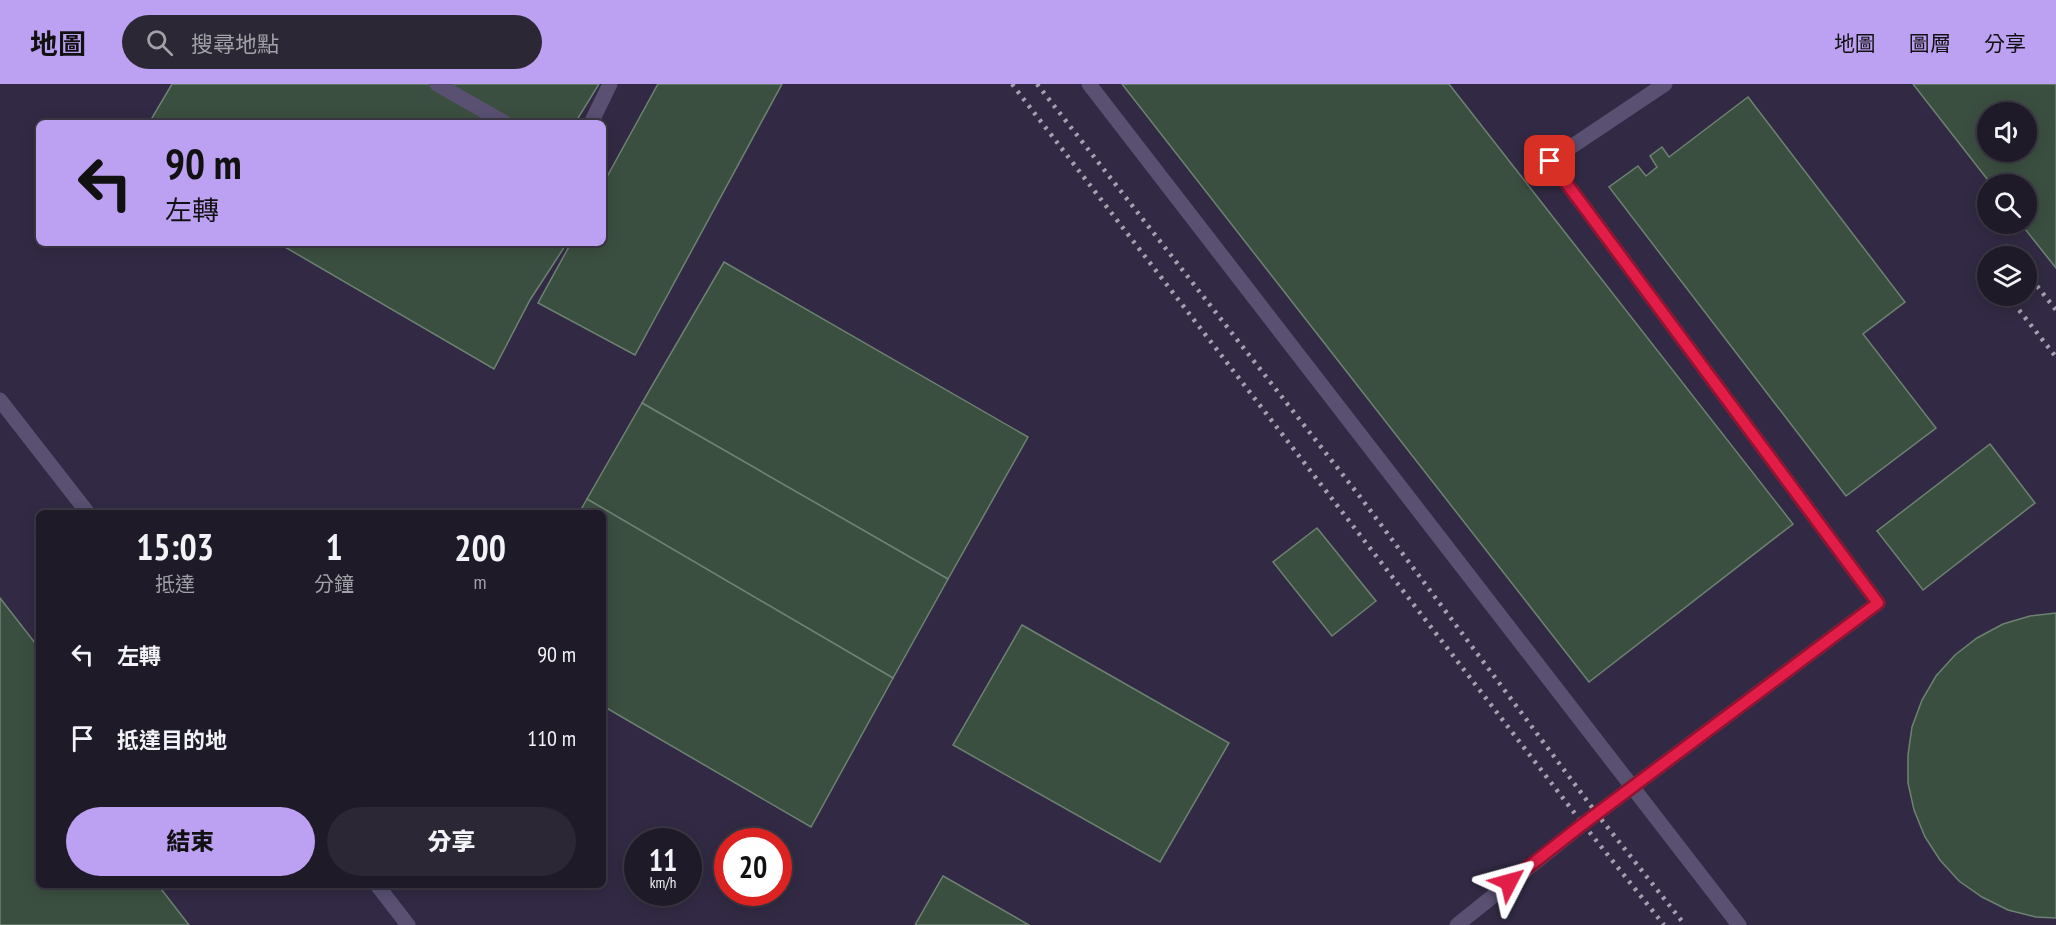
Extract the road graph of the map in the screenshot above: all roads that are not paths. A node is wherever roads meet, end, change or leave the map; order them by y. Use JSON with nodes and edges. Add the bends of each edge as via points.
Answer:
{"nodes":[{"id":1,"x":437,"y":84,"type":"edge"},
{"id":2,"x":610,"y":84,"type":"edge"},
{"id":3,"x":1089,"y":84,"type":"edge"},
{"id":4,"x":1665,"y":84,"type":"edge"},
{"id":5,"x":500,"y":120,"type":"edge"},
{"id":6,"x":592,"y":120,"type":"edge"},
{"id":7,"x":0,"y":400,"type":"edge"},
{"id":8,"x":86,"y":510,"type":"edge"},
{"id":9,"x":1632,"y":788,"type":"junction"},
{"id":10,"x":379,"y":888,"type":"edge"},
{"id":11,"x":408,"y":925,"type":"edge"},
{"id":12,"x":1457,"y":925,"type":"edge"},
{"id":13,"x":1739,"y":925,"type":"edge"}],
"edges":[{"from":1,"to":5,"type":"lane"},
{"from":2,"to":6,"type":"lane"},
{"from":3,"to":9,"type":"lane"},
{"from":4,"to":9,"type":"lane","via":[[1550,161],[1878,603]]},
{"from":7,"to":8,"type":"lane"},
{"from":9,"to":12,"type":"lane"},
{"from":9,"to":13,"type":"lane"},
{"from":10,"to":11,"type":"lane"}]}
